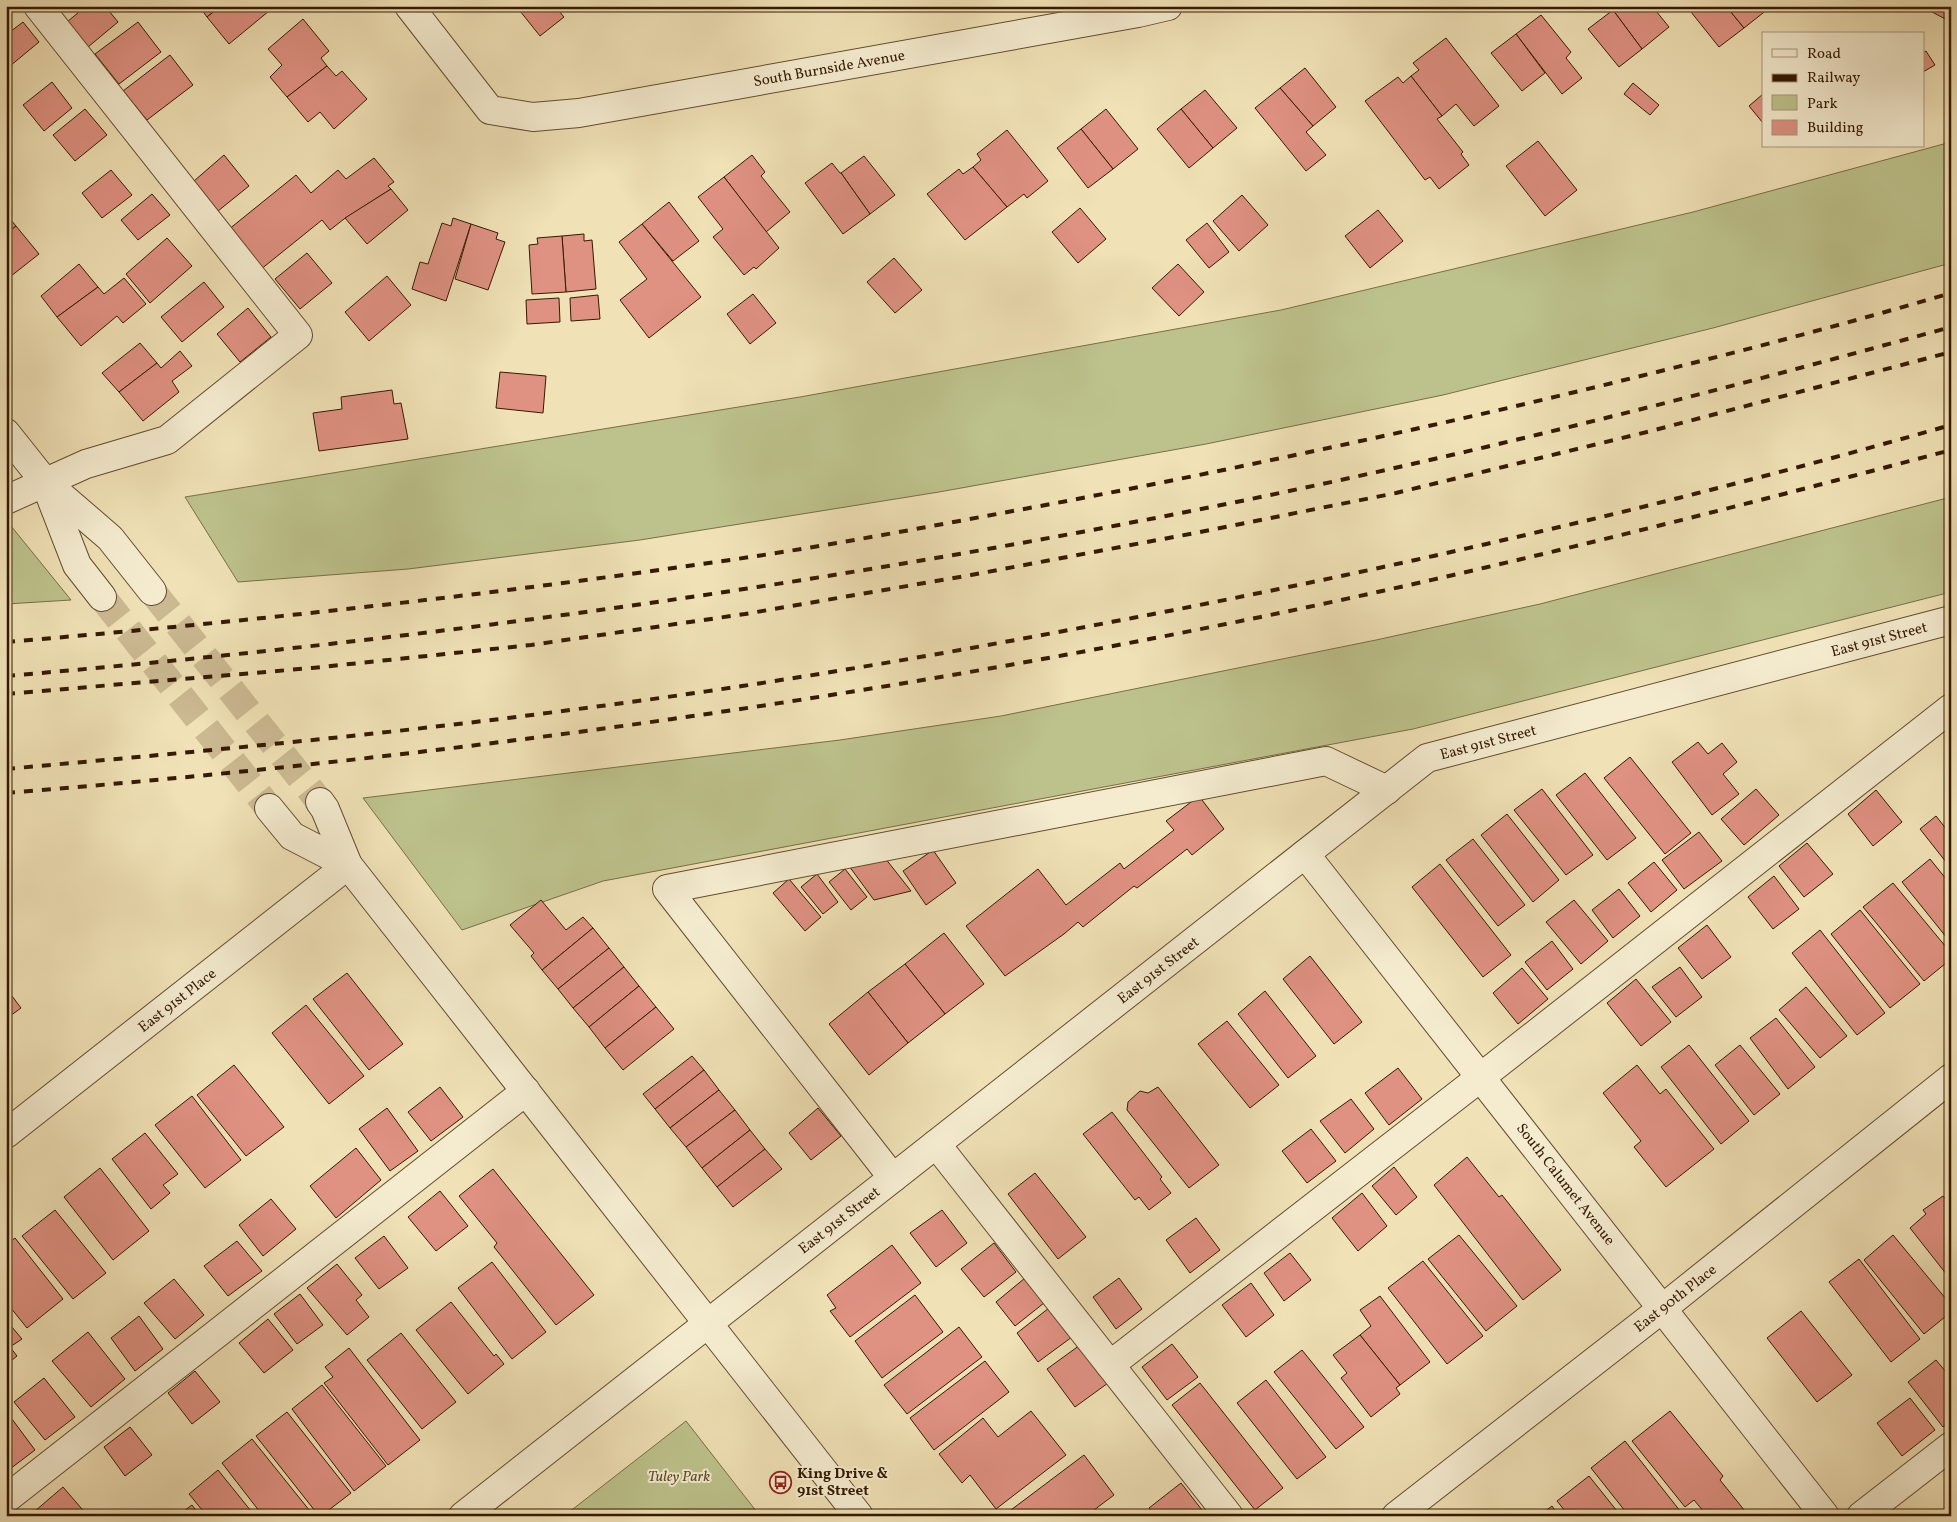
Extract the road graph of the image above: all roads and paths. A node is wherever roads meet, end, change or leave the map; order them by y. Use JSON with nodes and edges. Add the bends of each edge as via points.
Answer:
{"nodes":[{"id":1,"x":38,"y":6,"type":"edge"},
{"id":2,"x":409,"y":6,"type":"edge"},
{"id":3,"x":1168,"y":6,"type":"edge"},
{"id":4,"x":1135,"y":10,"type":"edge"},
{"id":5,"x":6,"y":433,"type":"edge"},
{"id":6,"x":44,"y":482,"type":"junction"},
{"id":7,"x":6,"y":500,"type":"edge"},
{"id":8,"x":152,"y":591,"type":"tunnel mouth"},
{"id":9,"x":102,"y":597,"type":"tunnel mouth"},
{"id":10,"x":1951,"y":620,"type":"edge"},
{"id":11,"x":1951,"y":708,"type":"edge"},
{"id":12,"x":1387,"y":790,"type":"junction"},
{"id":13,"x":320,"y":802,"type":"tunnel mouth"},
{"id":14,"x":269,"y":808,"type":"tunnel mouth"},
{"id":15,"x":1305,"y":854,"type":"junction"},
{"id":16,"x":348,"y":865,"type":"junction"},
{"id":17,"x":1481,"y":1077,"type":"junction"},
{"id":18,"x":1951,"y":1078,"type":"edge"},
{"id":19,"x":526,"y":1091,"type":"junction"},
{"id":20,"x":6,"y":1134,"type":"edge"},
{"id":21,"x":936,"y":1144,"type":"junction"},
{"id":22,"x":892,"y":1178,"type":"junction"},
{"id":23,"x":1663,"y":1308,"type":"junction"},
{"id":24,"x":708,"y":1323,"type":"junction"},
{"id":25,"x":1110,"y":1365,"type":"junction"},
{"id":26,"x":1951,"y":1446,"type":"edge"},
{"id":27,"x":6,"y":1499,"type":"edge"},
{"id":28,"x":463,"y":1516,"type":"edge"},
{"id":29,"x":859,"y":1516,"type":"edge"},
{"id":30,"x":1228,"y":1516,"type":"edge"},
{"id":31,"x":1396,"y":1516,"type":"edge"},
{"id":32,"x":1825,"y":1516,"type":"edge"},
{"id":33,"x":1861,"y":1516,"type":"edge"}],
"edges":[{"from":1,"to":6,"type":"street","via":[[298,335],[167,440],[86,464]]},
{"from":2,"to":4,"type":"street","name":"South Burnside Avenue","via":[[490,110],[533,117],[579,113]]},
{"from":3,"to":4,"type":"street","name":"South Burnside Avenue"},
{"from":5,"to":6,"type":"street"},
{"from":6,"to":7,"type":"street"},
{"from":6,"to":8,"type":"street","via":[[110,538]]},
{"from":6,"to":9,"type":"street","via":[[77,565]]},
{"from":10,"to":12,"type":"street","name":"East 91st Street","via":[[1427,758]]},
{"from":11,"to":17,"type":"street"},
{"from":12,"to":15,"type":"street","name":"East 91st Street"},
{"from":12,"to":22,"type":"street","via":[[1326,761],[667,889]]},
{"from":13,"to":16,"type":"street"},
{"from":14,"to":16,"type":"street","via":[[292,836]]},
{"from":15,"to":17,"type":"street","name":"South Calumet Avenue"},
{"from":15,"to":21,"type":"street","name":"East 91st Street"},
{"from":16,"to":19,"type":"street"},
{"from":16,"to":20,"type":"street","name":"East 91st Place"},
{"from":17,"to":23,"type":"street","name":"South Calumet Avenue"},
{"from":17,"to":25,"type":"street"},
{"from":18,"to":23,"type":"street","name":"East 90th Place"},
{"from":19,"to":24,"type":"street"},
{"from":19,"to":27,"type":"street"},
{"from":21,"to":22,"type":"street","name":"East 91st Street"},
{"from":21,"to":25,"type":"street"},
{"from":22,"to":24,"type":"street","name":"East 91st Street"},
{"from":23,"to":31,"type":"street","name":"East 90th Place"},
{"from":23,"to":32,"type":"street","name":"South Calumet Avenue"},
{"from":24,"to":28,"type":"street","name":"East 91st Street"},
{"from":24,"to":29,"type":"street"},
{"from":25,"to":30,"type":"street"},
{"from":26,"to":33,"type":"street"}]}
